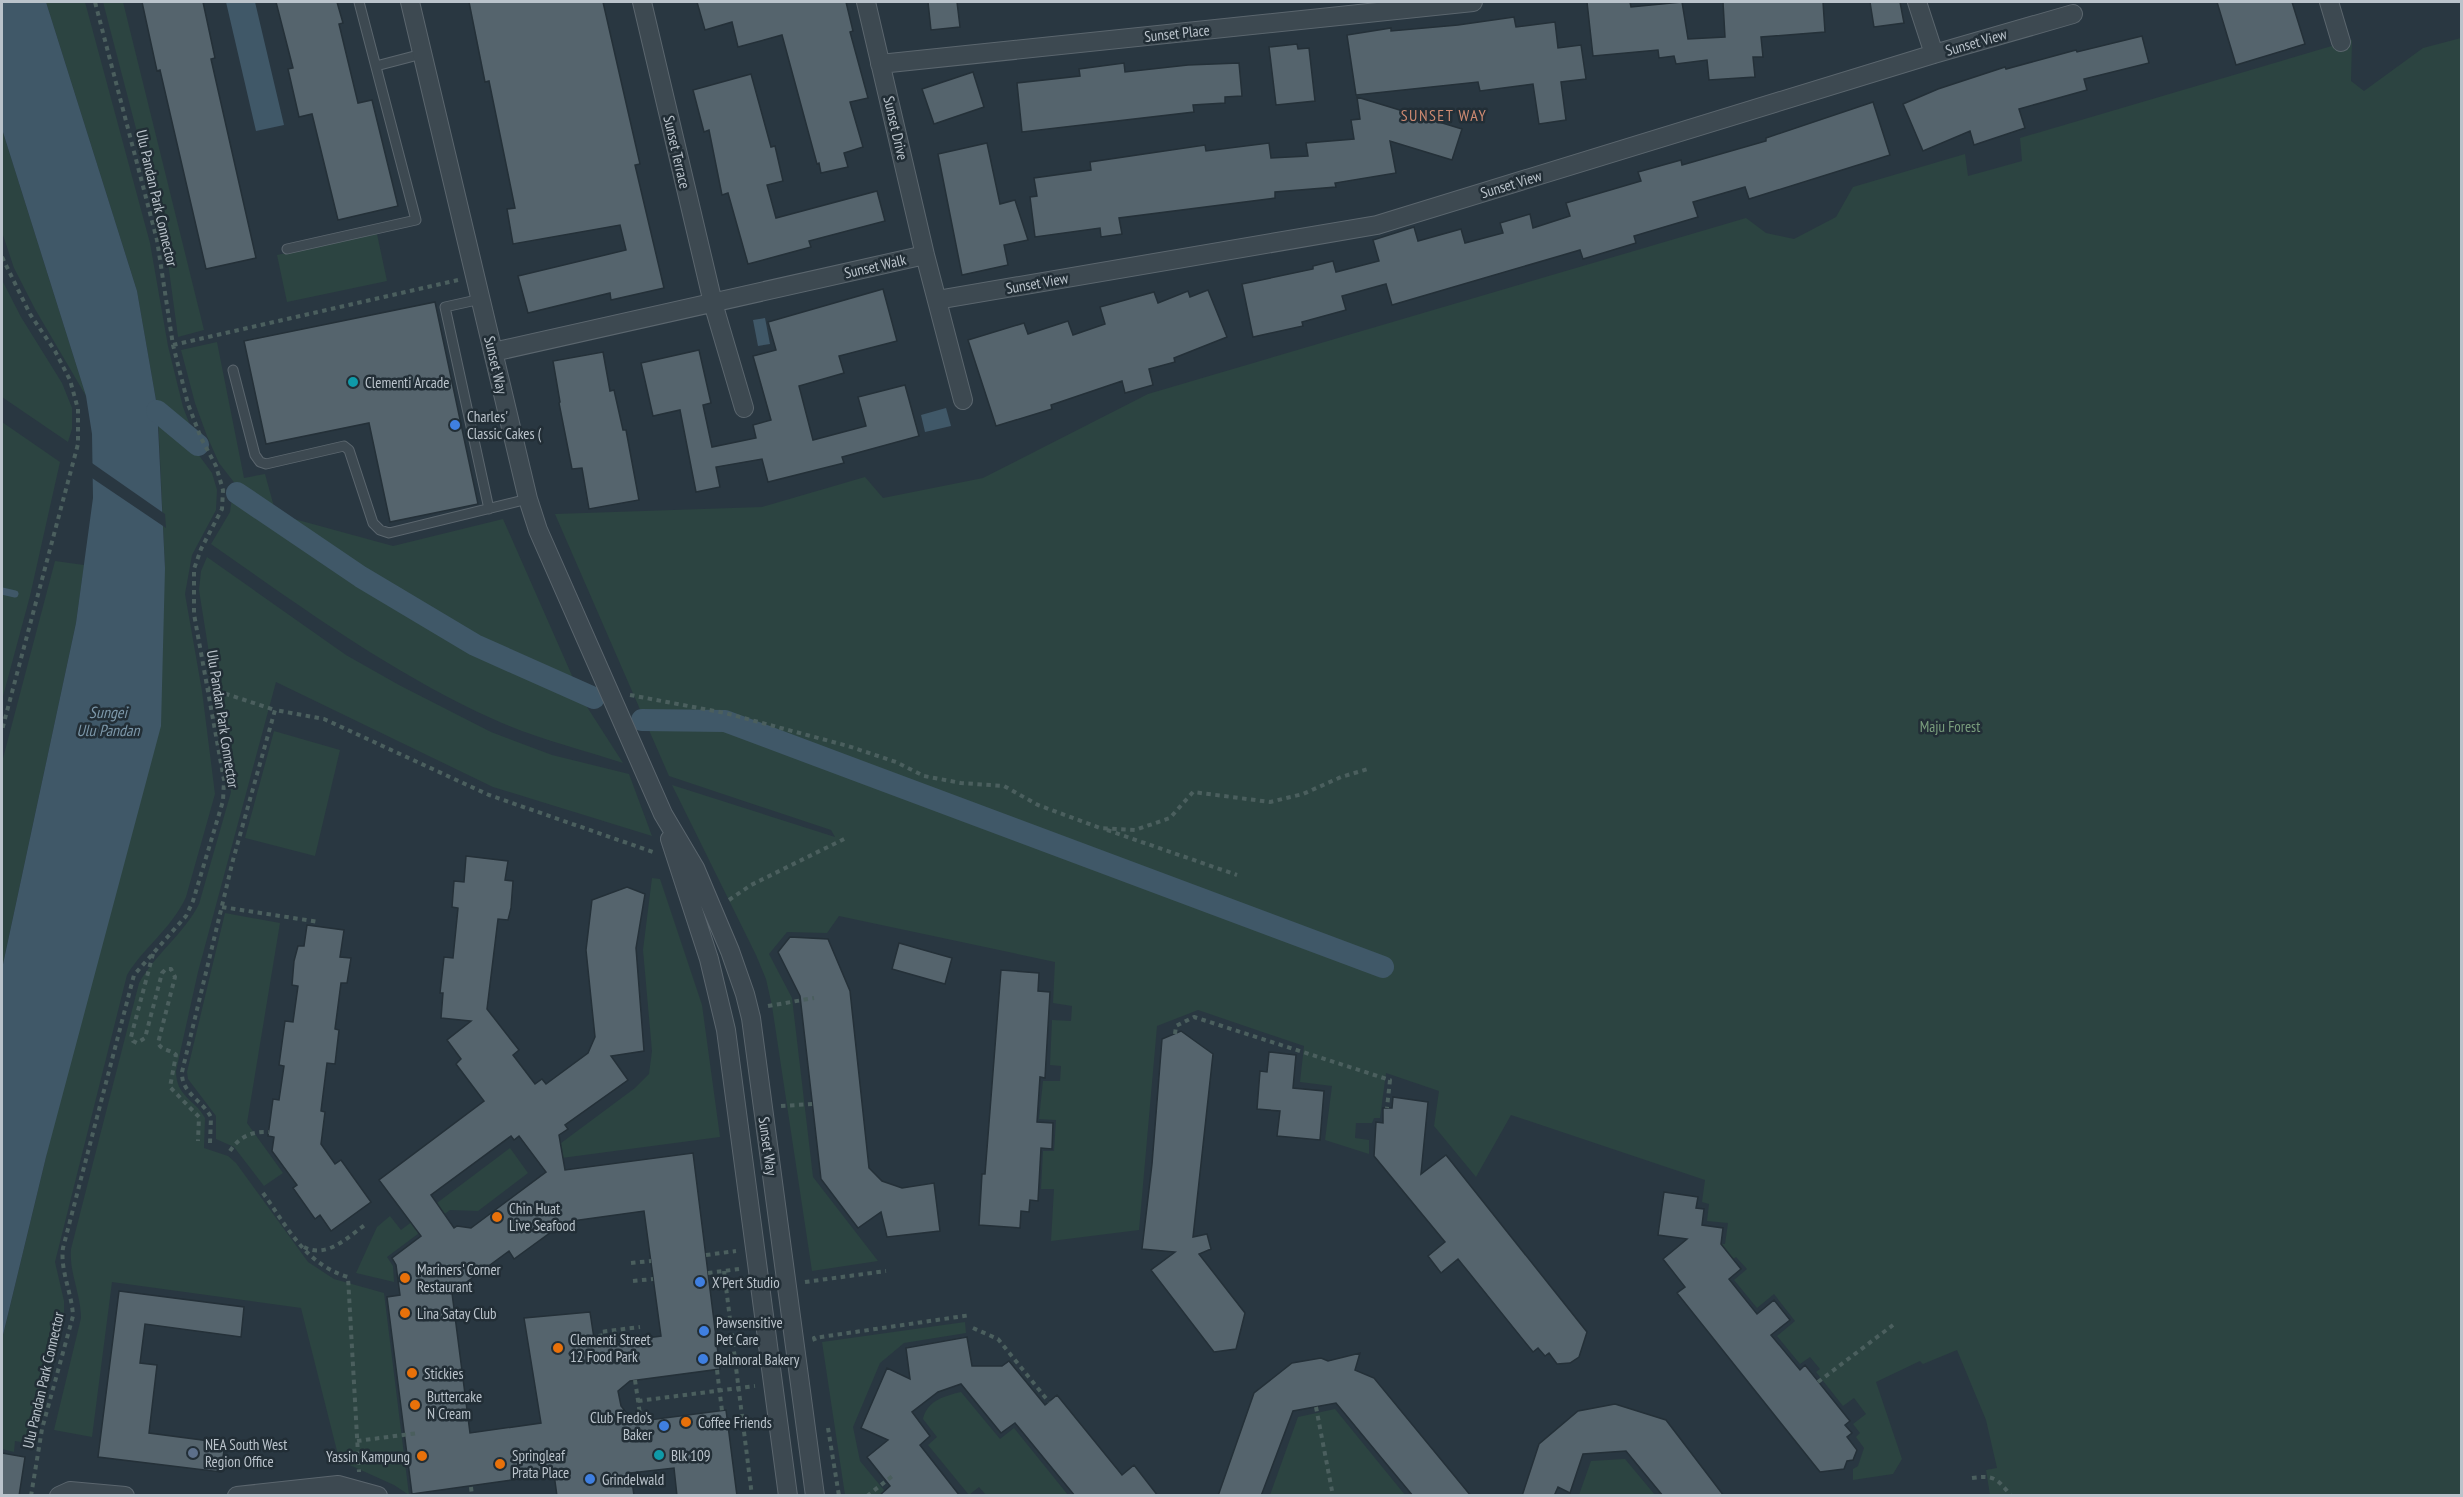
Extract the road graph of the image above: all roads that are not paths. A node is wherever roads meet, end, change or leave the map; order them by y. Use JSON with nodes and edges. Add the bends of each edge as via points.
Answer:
{"nodes":[{"id":1,"x":358,"y":2,"type":"edge"},
{"id":2,"x":410,"y":2,"type":"edge"},
{"id":3,"x":642,"y":2,"type":"edge"},
{"id":4,"x":866,"y":2,"type":"edge"},
{"id":5,"x":1473,"y":2,"type":"edge"},
{"id":6,"x":1917,"y":2,"type":"edge"},
{"id":7,"x":2329,"y":2,"type":"edge"},
{"id":8,"x":2073,"y":14,"type":"dead end"},
{"id":9,"x":2341,"y":42,"type":"dead end"},
{"id":10,"x":422,"y":54,"type":"junction"},
{"id":11,"x":1934,"y":54,"type":"junction"},
{"id":12,"x":880,"y":64,"type":"junction"},
{"id":13,"x":376,"y":66,"type":"junction"},
{"id":14,"x":287,"y":249,"type":"dead end"},
{"id":15,"x":925,"y":255,"type":"junction"},
{"id":16,"x":481,"y":299,"type":"junction"},
{"id":17,"x":937,"y":300,"type":"junction"},
{"id":18,"x":712,"y":303,"type":"junction"},
{"id":19,"x":494,"y":352,"type":"junction"},
{"id":20,"x":233,"y":370,"type":"dead end"},
{"id":21,"x":963,"y":400,"type":"dead end"},
{"id":22,"x":744,"y":408,"type":"dead end"},
{"id":23,"x":528,"y":500,"type":"junction"},
{"id":24,"x":489,"y":509,"type":"junction"},
{"id":25,"x":663,"y":814,"type":"junction"},
{"id":26,"x":59,"y":1496,"type":"edge"},
{"id":27,"x":125,"y":1496,"type":"edge"},
{"id":28,"x":237,"y":1496,"type":"edge"},
{"id":29,"x":378,"y":1496,"type":"edge"},
{"id":30,"x":788,"y":1496,"type":"edge"},
{"id":31,"x":815,"y":1496,"type":"edge"}],
"edges":[{"from":1,"to":13,"type":"lane"},
{"from":2,"to":10,"type":"street","name":"Sunset Way"},
{"from":3,"to":18,"type":"street","name":"Sunset Terrace"},
{"from":4,"to":12,"type":"street","name":"Sunset Drive"},
{"from":5,"to":12,"type":"street","name":"Sunset Place"},
{"from":6,"to":11,"type":"street"},
{"from":7,"to":9,"type":"street"},
{"from":8,"to":11,"type":"street","name":"Sunset View"},
{"from":10,"to":13,"type":"lane"},
{"from":10,"to":16,"type":"street","name":"Sunset Way"},
{"from":11,"to":17,"type":"street","name":"Sunset View","via":[[1377,225]]},
{"from":12,"to":15,"type":"street","name":"Sunset Drive"},
{"from":13,"to":14,"type":"lane","via":[[416,220]]},
{"from":15,"to":17,"type":"street","name":"Sunset Walk"},
{"from":15,"to":18,"type":"street","name":"Sunset Walk"},
{"from":16,"to":19,"type":"street","name":"Sunset Way"},
{"from":16,"to":24,"type":"lane","via":[[445,307]]},
{"from":17,"to":21,"type":"street","name":"Sunset Walk"},
{"from":18,"to":19,"type":"street","name":"Sunset Walk"},
{"from":18,"to":22,"type":"street"},
{"from":19,"to":23,"type":"street","name":"Sunset Way"},
{"from":20,"to":24,"type":"lane","via":[[260,462],[266,464],[344,446],[349,450],[373,523],[380,530],[389,533]]},
{"from":23,"to":24,"type":"lane"},
{"from":23,"to":25,"type":"street","name":"Sunset Way"},
{"from":25,"to":30,"type":"street","name":"Sunset Way","via":[[709,959],[726,1030]]},
{"from":25,"to":31,"type":"street","name":"Sunset Way","via":[[695,868],[714,911],[751,1018]]},
{"from":26,"to":27,"type":"street","via":[[85,1491]]},
{"from":28,"to":29,"type":"street","via":[[338,1485]]}]}
